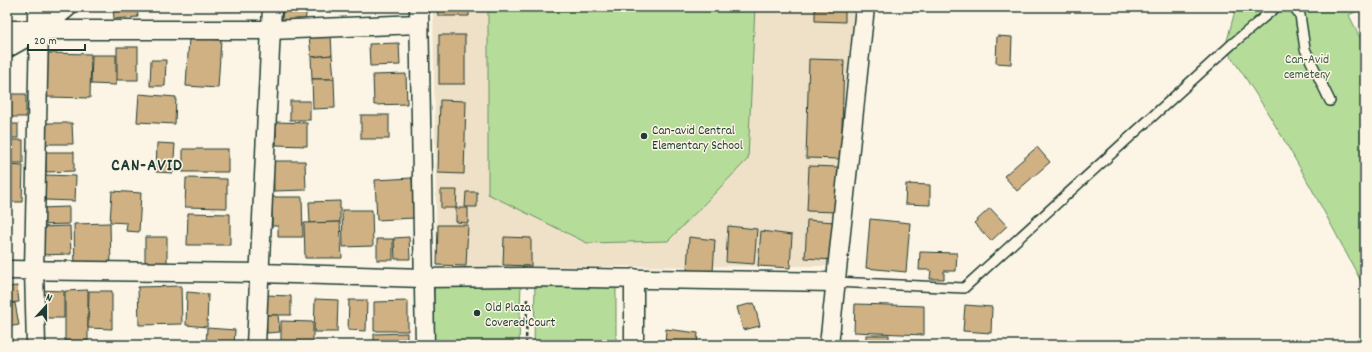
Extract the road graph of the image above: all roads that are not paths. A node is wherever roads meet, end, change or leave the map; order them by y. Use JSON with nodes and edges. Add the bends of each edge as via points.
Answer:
{"nodes":[{"id":1,"x":39,"y":7,"type":"edge"},
{"id":2,"x":65,"y":7,"type":"edge"},
{"id":3,"x":272,"y":7,"type":"edge"},
{"id":4,"x":865,"y":7,"type":"edge"},
{"id":5,"x":1276,"y":7,"type":"edge"},
{"id":6,"x":1294,"y":7,"type":"edge"},
{"id":7,"x":419,"y":15,"type":"edge"},
{"id":8,"x":39,"y":28,"type":"junction"},
{"id":9,"x":7,"y":30,"type":"edge"},
{"id":10,"x":271,"y":30,"type":"junction"},
{"id":11,"x":7,"y":46,"type":"edge"},
{"id":12,"x":1330,"y":101,"type":"dead end"},
{"id":13,"x":7,"y":270,"type":"edge"},
{"id":14,"x":34,"y":270,"type":"junction"},
{"id":15,"x":260,"y":273,"type":"junction"},
{"id":16,"x":423,"y":278,"type":"junction"},
{"id":17,"x":634,"y":278,"type":"junction"},
{"id":18,"x":835,"y":282,"type":"junction"},
{"id":19,"x":36,"y":345,"type":"edge"},
{"id":20,"x":256,"y":345,"type":"edge"},
{"id":21,"x":425,"y":345,"type":"edge"},
{"id":22,"x":634,"y":345,"type":"edge"},
{"id":23,"x":829,"y":345,"type":"edge"}],
"edges":[{"from":1,"to":8,"type":"main road"},
{"from":2,"to":8,"type":"main road"},
{"from":3,"to":10,"type":"street"},
{"from":4,"to":18,"type":"street"},
{"from":5,"to":18,"type":"lane","via":[[964,288]]},
{"from":6,"to":12,"type":"lane","via":[[1300,15],[1305,50]]},
{"from":7,"to":10,"type":"street"},
{"from":7,"to":16,"type":"street"},
{"from":8,"to":9,"type":"street"},
{"from":8,"to":10,"type":"street"},
{"from":8,"to":11,"type":"main road"},
{"from":8,"to":14,"type":"street"},
{"from":10,"to":15,"type":"street"},
{"from":13,"to":14,"type":"street"},
{"from":14,"to":15,"type":"street"},
{"from":14,"to":19,"type":"street"},
{"from":15,"to":16,"type":"street"},
{"from":15,"to":20,"type":"street"},
{"from":16,"to":17,"type":"street"},
{"from":16,"to":21,"type":"street"},
{"from":17,"to":18,"type":"street"},
{"from":17,"to":22,"type":"street"},
{"from":18,"to":23,"type":"street"}]}
